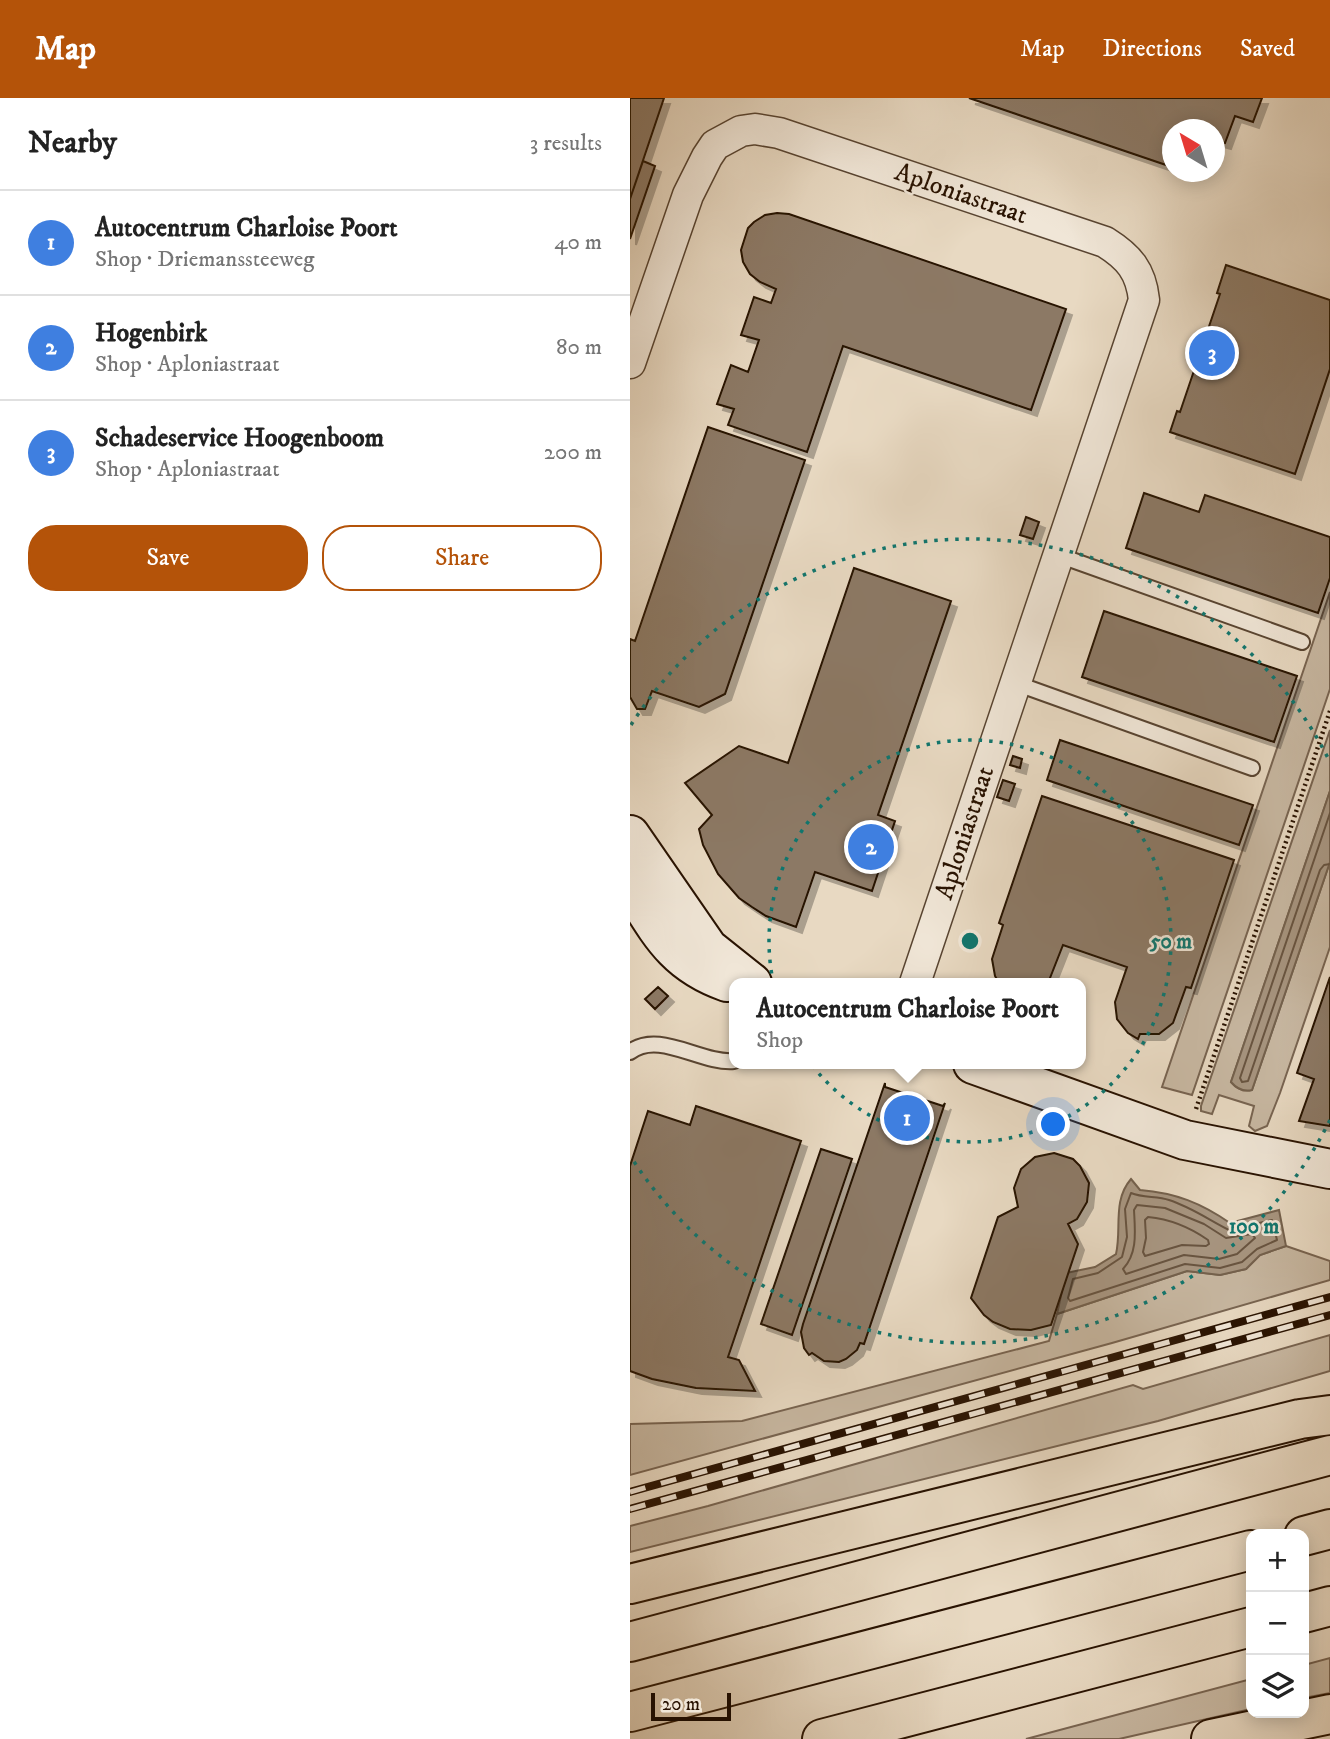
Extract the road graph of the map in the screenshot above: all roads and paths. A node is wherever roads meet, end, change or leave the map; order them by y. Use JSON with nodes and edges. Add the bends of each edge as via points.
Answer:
{"nodes":[{"id":1,"x":630,"y":363,"type":"edge"},
{"id":2,"x":1058,"y":555,"type":"junction"},
{"id":3,"x":1302,"y":642,"type":"dead end"},
{"id":4,"x":1015,"y":683,"type":"junction"},
{"id":5,"x":1330,"y":711,"type":"edge"},
{"id":6,"x":1252,"y":768,"type":"dead end"},
{"id":7,"x":630,"y":835,"type":"edge"},
{"id":8,"x":630,"y":886,"type":"edge"},
{"id":9,"x":746,"y":978,"type":"edge"},
{"id":10,"x":917,"y":978,"type":"edge"},
{"id":11,"x":729,"y":982,"type":"edge"},
{"id":12,"x":630,"y":1052,"type":"edge"},
{"id":13,"x":729,"y":1061,"type":"edge"},
{"id":14,"x":987,"y":1069,"type":"edge"},
{"id":15,"x":1185,"y":1140,"type":"junction"},
{"id":16,"x":1330,"y":1168,"type":"edge"},
{"id":17,"x":1330,"y":1415,"type":"edge"},
{"id":18,"x":1330,"y":1455,"type":"edge"},
{"id":19,"x":1330,"y":1529,"type":"edge"},
{"id":20,"x":1309,"y":1535,"type":"edge"},
{"id":21,"x":1246,"y":1551,"type":"edge"},
{"id":22,"x":630,"y":1584,"type":"edge"},
{"id":23,"x":1330,"y":1606,"type":"edge"},
{"id":24,"x":1309,"y":1612,"type":"edge"},
{"id":25,"x":1246,"y":1628,"type":"edge"},
{"id":26,"x":630,"y":1642,"type":"edge"},
{"id":27,"x":630,"y":1713,"type":"edge"},
{"id":28,"x":1330,"y":1714,"type":"edge"},
{"id":29,"x":822,"y":1739,"type":"edge"},
{"id":30,"x":1211,"y":1739,"type":"edge"}],
"edges":[{"from":1,"to":2,"type":"street","name":"Aploniastraat","via":[[697,174],[715,145],[741,131],[779,133],[1105,242],[1132,265],[1142,281],[1144,300]]},
{"from":2,"to":3,"type":"lane"},
{"from":2,"to":4,"type":"street","name":"Aploniastraat"},
{"from":4,"to":6,"type":"lane"},
{"from":4,"to":10,"type":"street","name":"Aploniastraat"},
{"from":5,"to":15,"type":"path"},
{"from":7,"to":9,"type":"main road","via":[[708,948]]},
{"from":8,"to":11,"type":"main road","via":[[682,959],[704,974]]},
{"from":12,"to":13,"type":"lane","via":[[654,1045]]},
{"from":14,"to":15,"type":"main road"},
{"from":15,"to":16,"type":"main road"},
{"from":17,"to":22,"type":"highway"},
{"from":18,"to":26,"type":"highway"},
{"from":19,"to":20,"type":"highway"},
{"from":21,"to":27,"type":"highway"},
{"from":23,"to":24,"type":"highway"},
{"from":25,"to":29,"type":"highway"},
{"from":28,"to":30,"type":"highway"}]}
